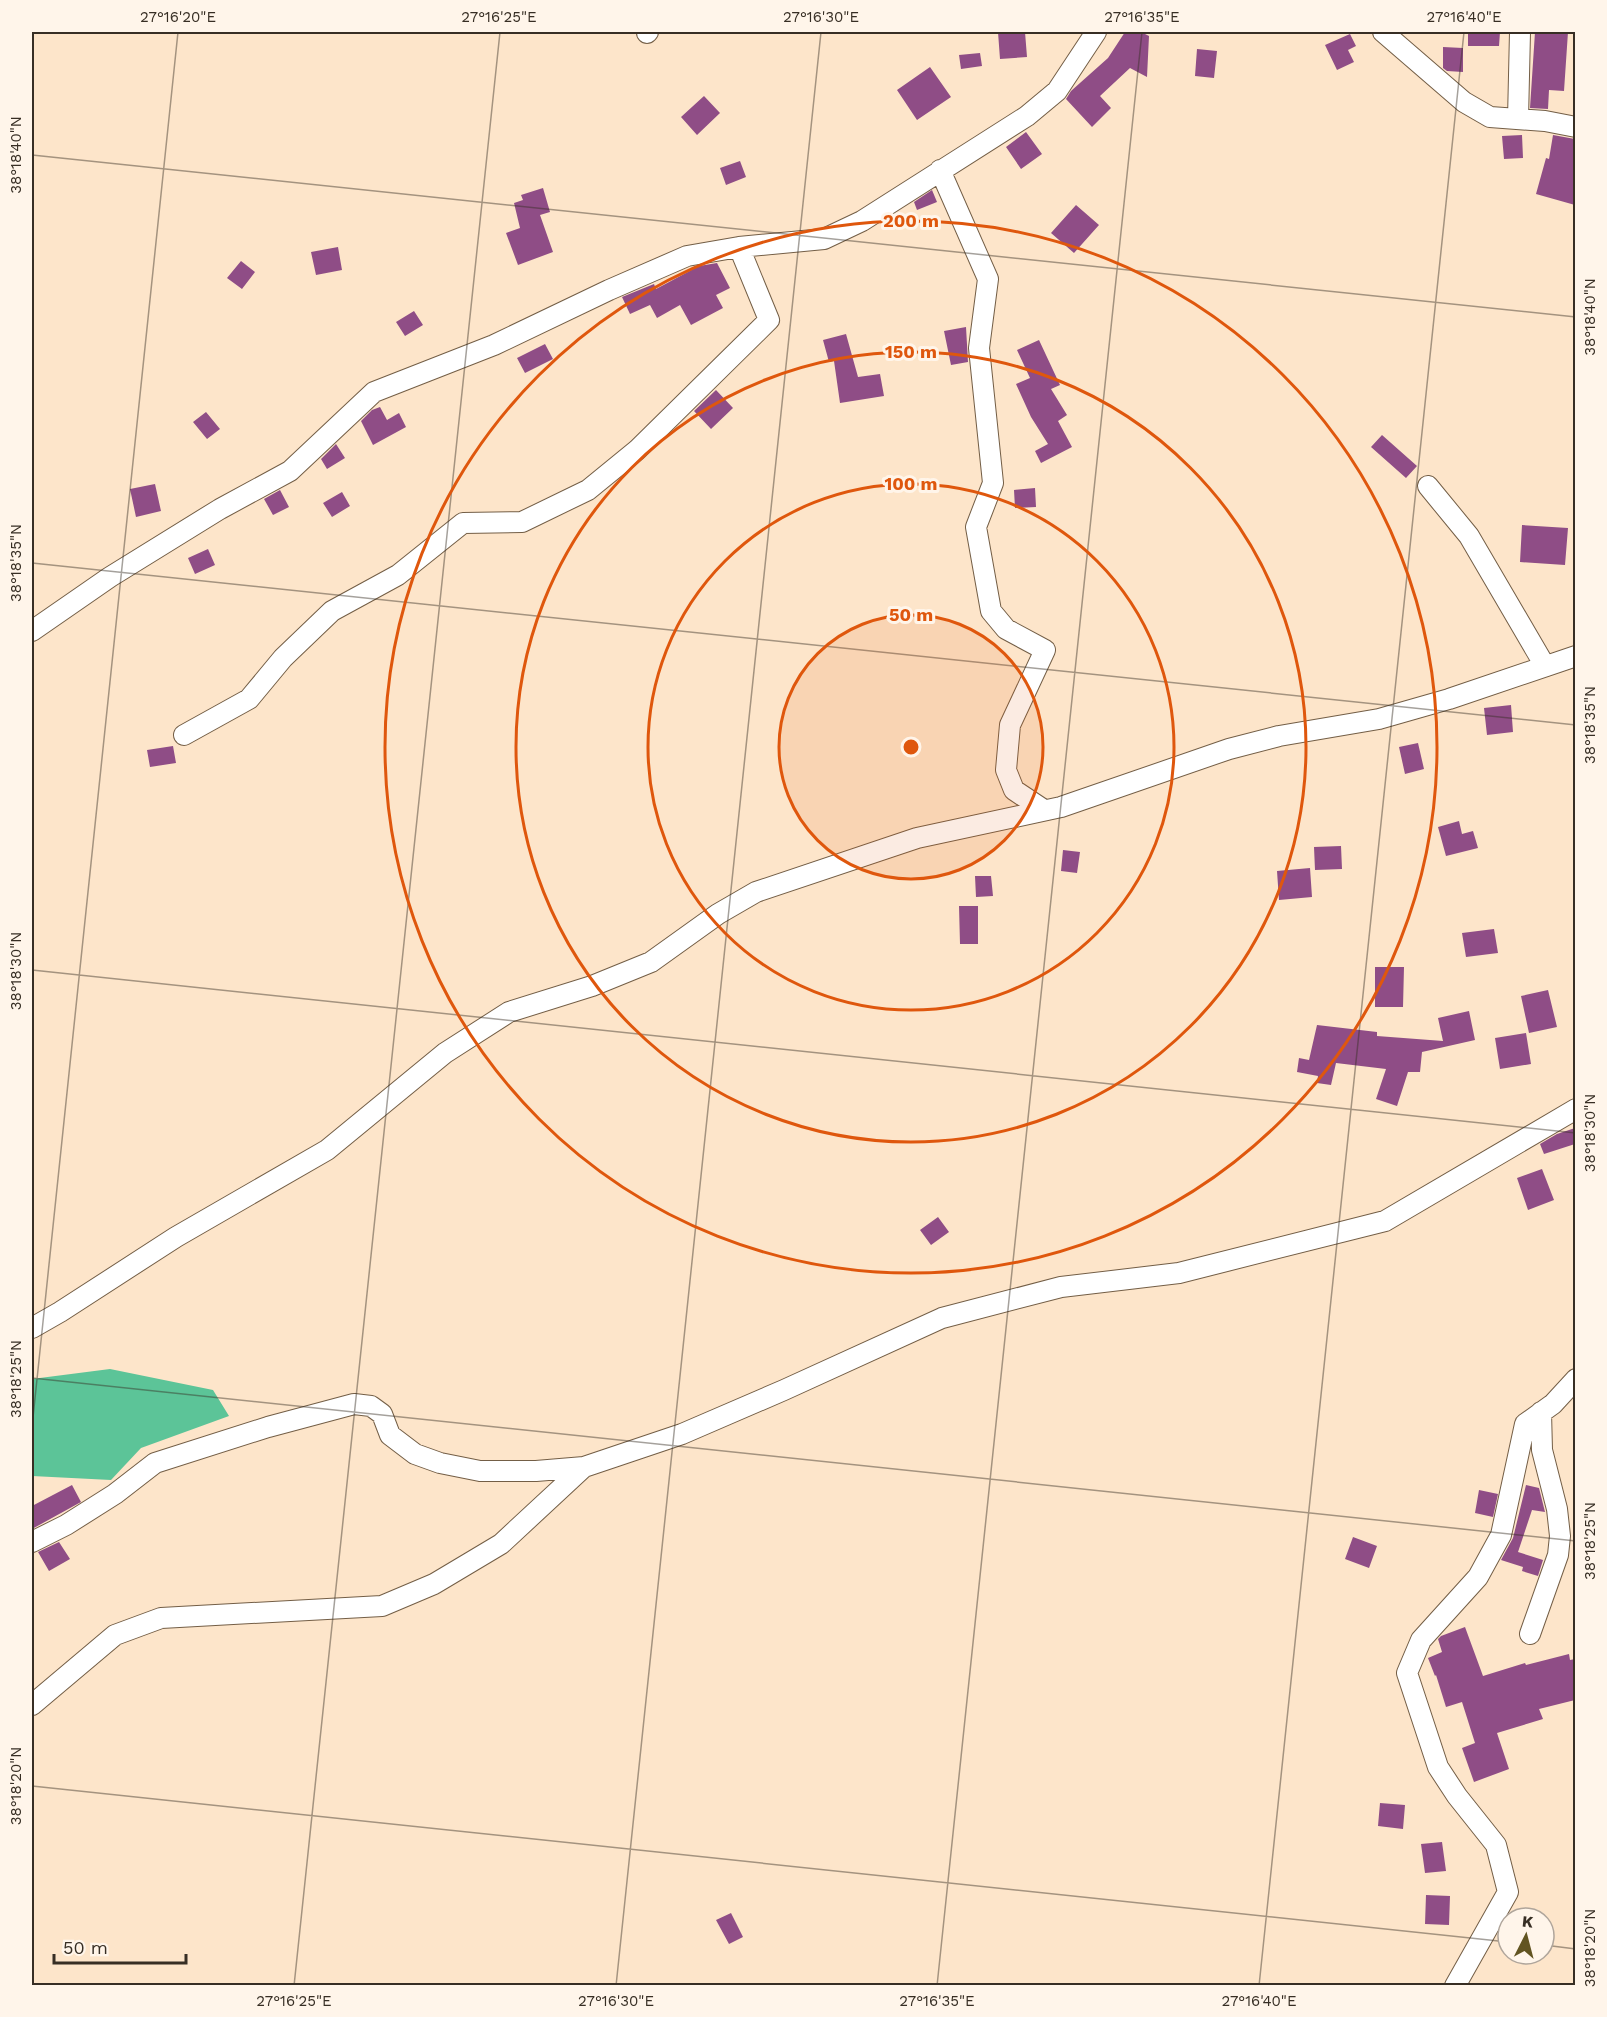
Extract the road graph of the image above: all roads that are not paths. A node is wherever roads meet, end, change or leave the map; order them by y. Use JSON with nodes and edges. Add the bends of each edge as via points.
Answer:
{"nodes":[{"id":1,"x":1096,"y":32,"type":"edge"},
{"id":2,"x":1383,"y":32,"type":"edge"},
{"id":3,"x":1520,"y":32,"type":"edge"},
{"id":4,"x":1518,"y":119,"type":"junction"},
{"id":5,"x":1575,"y":127,"type":"edge"},
{"id":6,"x":940,"y":170,"type":"junction"},
{"id":7,"x":739,"y":247,"type":"junction"},
{"id":8,"x":1428,"y":486,"type":"dead end"},
{"id":9,"x":32,"y":631,"type":"edge"},
{"id":10,"x":1575,"y":656,"type":"edge"},
{"id":11,"x":1545,"y":666,"type":"junction"},
{"id":12,"x":184,"y":735,"type":"dead end"},
{"id":13,"x":1044,"y":810,"type":"junction"},
{"id":14,"x":1575,"y":1109,"type":"edge"},
{"id":15,"x":32,"y":1328,"type":"edge"},
{"id":16,"x":1575,"y":1379,"type":"edge"},
{"id":17,"x":1541,"y":1412,"type":"junction"},
{"id":18,"x":584,"y":1467,"type":"junction"},
{"id":19,"x":32,"y":1542,"type":"edge"},
{"id":20,"x":1530,"y":1634,"type":"dead end"},
{"id":21,"x":32,"y":1705,"type":"edge"},
{"id":22,"x":1455,"y":1986,"type":"edge"}],
"edges":[{"from":1,"to":6,"type":"street","via":[[1057,91],[1027,116]]},
{"from":2,"to":4,"type":"street","via":[[1464,102],[1490,117]]},
{"from":3,"to":4,"type":"street"},
{"from":4,"to":5,"type":"street"},
{"from":6,"to":7,"type":"street","via":[[862,221],[824,238]]},
{"from":6,"to":13,"type":"street","via":[[988,279],[979,348],[993,483],[976,527],[991,611],[1006,628],[1045,650],[1010,725],[1006,770],[1014,790]]},
{"from":7,"to":9,"type":"street","via":[[687,256],[494,345],[374,392],[290,471],[110,577]]},
{"from":7,"to":12,"type":"street","via":[[769,320],[637,450],[588,490],[522,522],[464,523],[398,576],[332,611],[283,658],[249,699]]},
{"from":8,"to":11,"type":"street","via":[[1469,536]]},
{"from":10,"to":11,"type":"street"},
{"from":11,"to":13,"type":"street","via":[[1379,719],[1229,749]]},
{"from":13,"to":15,"type":"street","via":[[917,838],[756,892],[718,914],[651,963],[509,1012],[445,1053],[327,1150],[176,1236]]},
{"from":14,"to":18,"type":"street","via":[[1385,1221],[1179,1273],[1060,1287],[942,1318],[682,1434]]},
{"from":16,"to":17,"type":"street"},
{"from":17,"to":20,"type":"street","via":[[1542,1450],[1560,1536],[1558,1555]]},
{"from":17,"to":22,"type":"street","via":[[1525,1424],[1502,1535],[1478,1577],[1421,1640],[1407,1673],[1438,1767],[1496,1845],[1508,1892]]},
{"from":18,"to":19,"type":"street","via":[[480,1471],[440,1463],[415,1454],[390,1435],[382,1414],[371,1406],[354,1404],[154,1462],[115,1494]]},
{"from":18,"to":21,"type":"street","via":[[501,1544],[434,1584],[382,1606],[161,1618],[115,1635]]}]}
